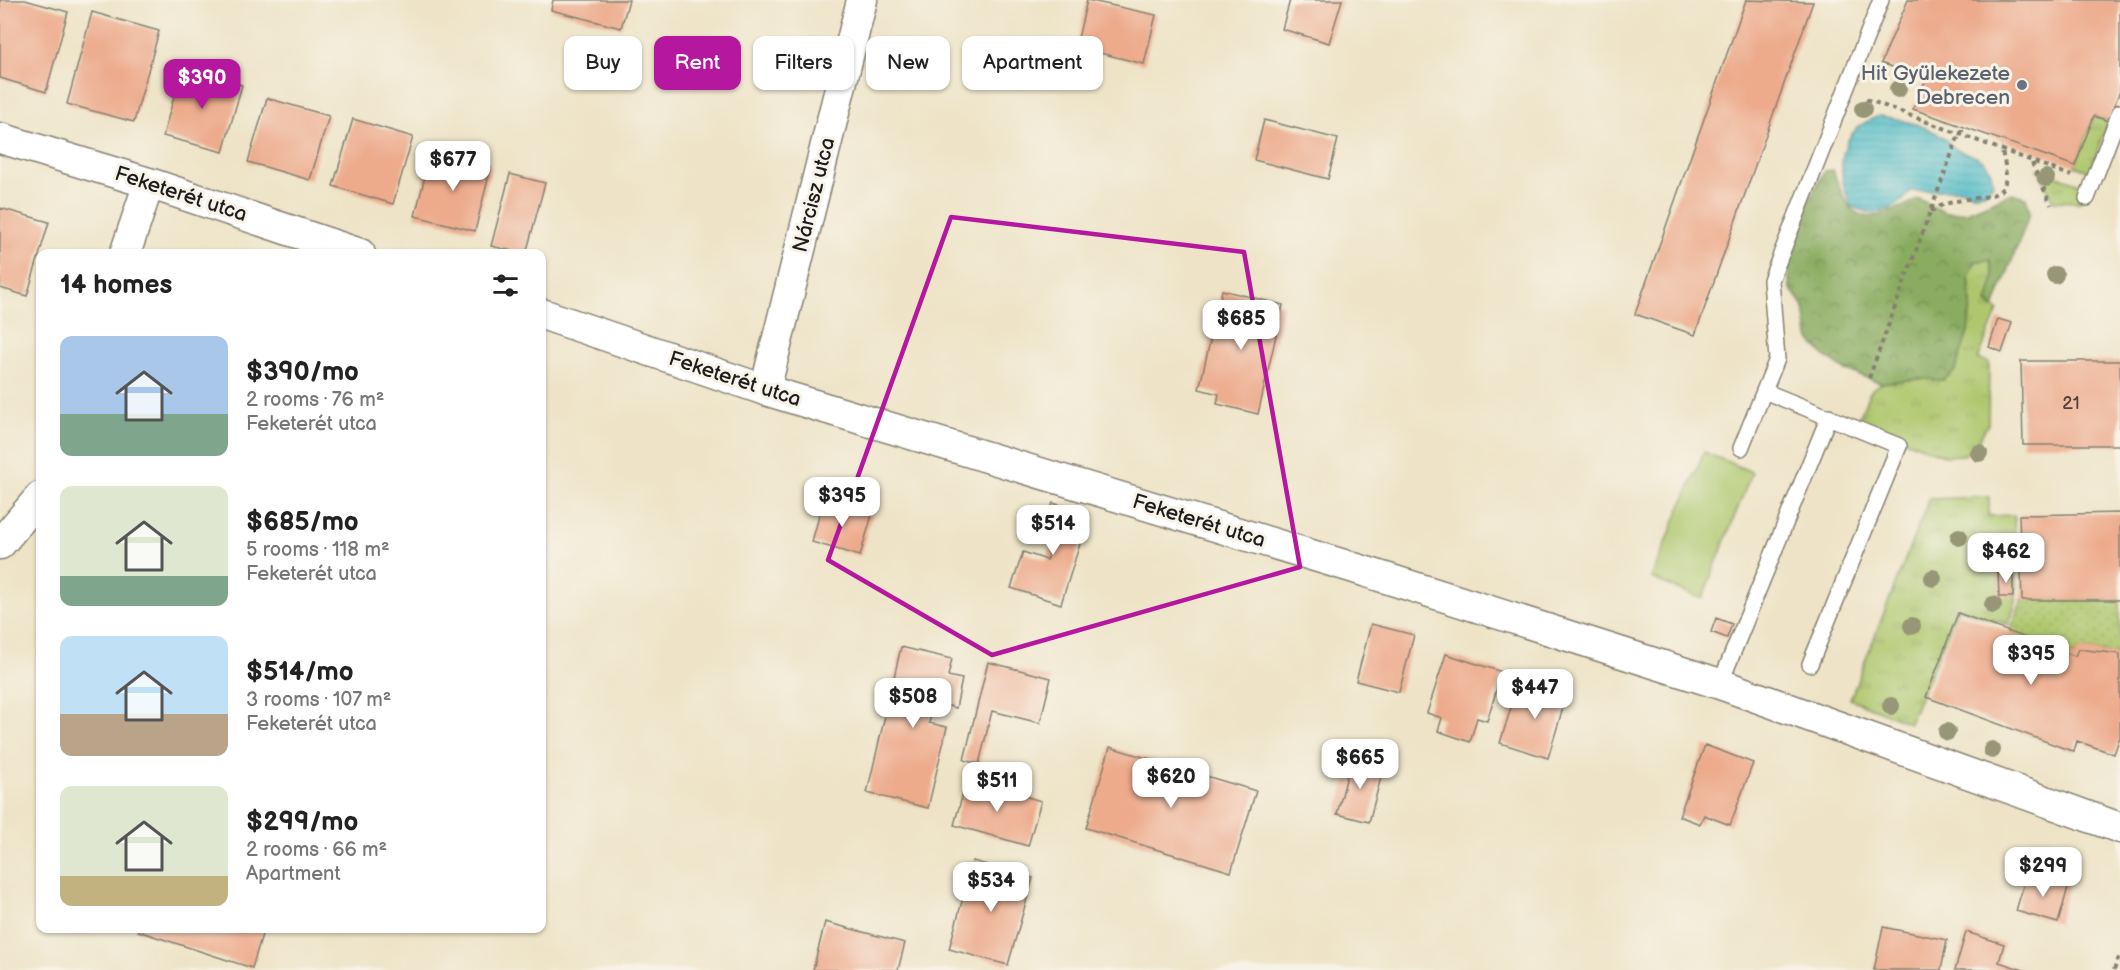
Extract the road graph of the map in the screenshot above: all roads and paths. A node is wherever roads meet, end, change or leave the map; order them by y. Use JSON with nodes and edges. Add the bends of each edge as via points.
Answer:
{"nodes":[{"id":1,"x":862,"y":0,"type":"edge"},
{"id":2,"x":1881,"y":0,"type":"edge"},
{"id":3,"x":1846,"y":91,"type":"junction"},
{"id":4,"x":2120,"y":112,"type":"edge"},
{"id":5,"x":1964,"y":127,"type":"dead end"},
{"id":6,"x":1959,"y":135,"type":"junction"},
{"id":7,"x":0,"y":138,"type":"edge"},
{"id":8,"x":2002,"y":152,"type":"junction"},
{"id":9,"x":2032,"y":162,"type":"junction"},
{"id":10,"x":149,"y":183,"type":"junction"},
{"id":11,"x":2090,"y":191,"type":"joint"},
{"id":12,"x":2051,"y":206,"type":"dead end"},
{"id":13,"x":1930,"y":211,"type":"junction"},
{"id":14,"x":127,"y":249,"type":"edge"},
{"id":15,"x":345,"y":249,"type":"edge"},
{"id":16,"x":546,"y":315,"type":"edge"},
{"id":17,"x":1869,"y":378,"type":"dead end"},
{"id":18,"x":765,"y":390,"type":"junction"},
{"id":19,"x":1764,"y":391,"type":"junction"},
{"id":20,"x":1829,"y":416,"type":"junction"},
{"id":21,"x":1740,"y":448,"type":"dead end"},
{"id":22,"x":36,"y":502,"type":"edge"},
{"id":23,"x":0,"y":544,"type":"edge"},
{"id":24,"x":1810,"y":664,"type":"dead end"},
{"id":25,"x":1720,"y":684,"type":"junction"},
{"id":26,"x":2118,"y":821,"type":"edge"},
{"id":27,"x":2120,"y":954,"type":"edge"},
{"id":28,"x":2114,"y":970,"type":"edge"}],
"edges":[{"from":1,"to":18,"type":"street","name":"Nárcisz utca"},
{"from":2,"to":3,"type":"lane"},
{"from":3,"to":6,"type":"path"},
{"from":3,"to":19,"type":"lane","via":[[1771,280],[1777,358]]},
{"from":4,"to":11,"type":"lane"},
{"from":5,"to":6,"type":"path"},
{"from":6,"to":8,"type":"path"},
{"from":6,"to":13,"type":"path"},
{"from":7,"to":10,"type":"street","name":"Feketerét utca"},
{"from":8,"to":9,"type":"path"},
{"from":8,"to":13,"type":"path","via":[[2008,171],[2001,191],[1986,199],[1949,202]]},
{"from":9,"to":11,"type":"path"},
{"from":9,"to":12,"type":"path"},
{"from":10,"to":14,"type":"street"},
{"from":10,"to":15,"type":"street","name":"Feketerét utca"},
{"from":13,"to":17,"type":"path"},
{"from":16,"to":18,"type":"street","name":"Feketerét utca"},
{"from":18,"to":25,"type":"street","name":"Feketerét utca","via":[[1352,567]]},
{"from":19,"to":20,"type":"lane"},
{"from":19,"to":21,"type":"lane"},
{"from":20,"to":24,"type":"lane","via":[[1899,446]]},
{"from":20,"to":25,"type":"lane"},
{"from":22,"to":23,"type":"street"},
{"from":25,"to":26,"type":"street","name":"Feketerét utca"},
{"from":27,"to":28,"type":"path"}]}
